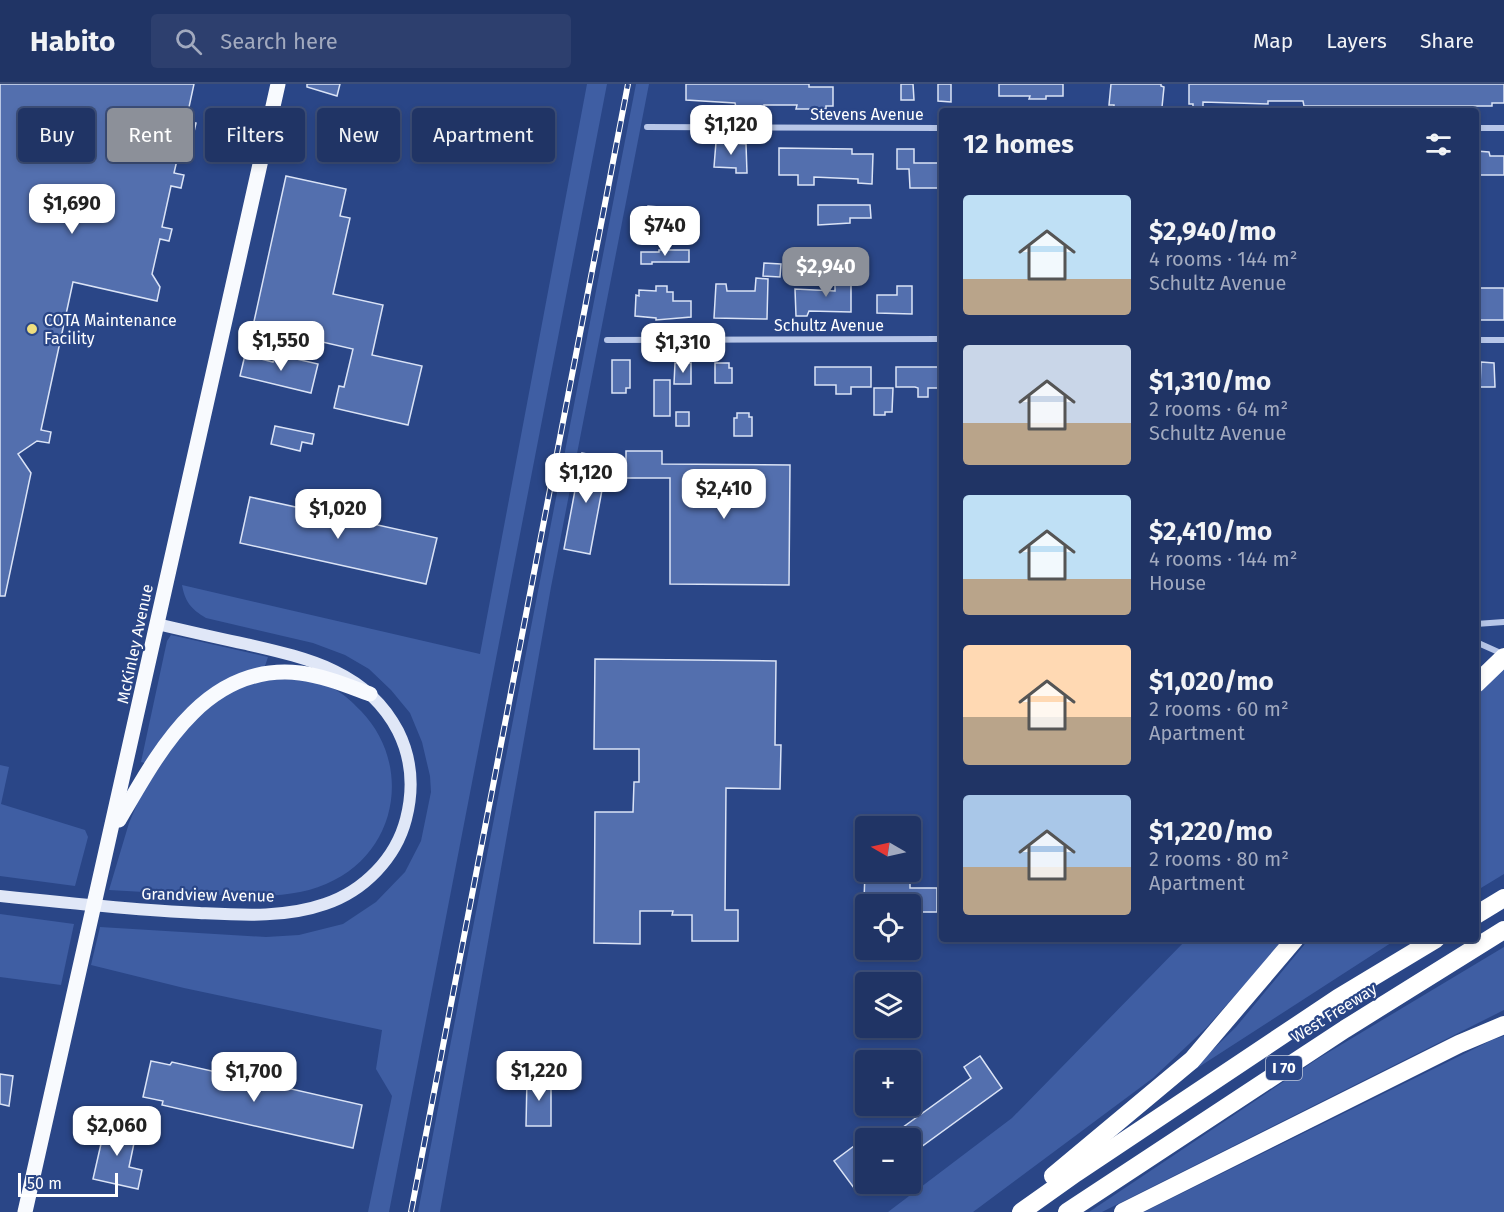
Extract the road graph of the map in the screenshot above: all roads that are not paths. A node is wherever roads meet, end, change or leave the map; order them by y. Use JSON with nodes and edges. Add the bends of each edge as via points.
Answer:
{"nodes":[{"id":1,"x":278,"y":84,"type":"edge"},
{"id":2,"x":647,"y":127,"type":"dead end"},
{"id":3,"x":939,"y":128,"type":"edge"},
{"id":4,"x":1479,"y":128,"type":"edge"},
{"id":5,"x":1504,"y":128,"type":"edge"},
{"id":6,"x":939,"y":339,"type":"edge"},
{"id":7,"x":607,"y":340,"type":"dead end"},
{"id":8,"x":1479,"y":340,"type":"edge"},
{"id":9,"x":1504,"y":340,"type":"edge"},
{"id":10,"x":1504,"y":622,"type":"edge"},
{"id":11,"x":157,"y":624,"type":"junction"},
{"id":12,"x":1479,"y":624,"type":"edge"},
{"id":13,"x":1479,"y":644,"type":"edge"},
{"id":14,"x":1504,"y":656,"type":"edge"},
{"id":15,"x":1479,"y":681,"type":"edge"},
{"id":16,"x":370,"y":694,"type":"junction"},
{"id":17,"x":110,"y":835,"type":"junction"},
{"id":18,"x":0,"y":896,"type":"edge"},
{"id":19,"x":1504,"y":898,"type":"edge"},
{"id":20,"x":1479,"y":913,"type":"edge"},
{"id":21,"x":1504,"y":930,"type":"edge"},
{"id":22,"x":1292,"y":942,"type":"edge"},
{"id":23,"x":1431,"y":942,"type":"edge"},
{"id":24,"x":1504,"y":1024,"type":"edge"},
{"id":25,"x":26,"y":1212,"type":"edge"},
{"id":26,"x":1010,"y":1212,"type":"edge"},
{"id":27,"x":1022,"y":1212,"type":"edge"},
{"id":28,"x":1067,"y":1212,"type":"edge"},
{"id":29,"x":1124,"y":1212,"type":"edge"}],
"edges":[{"from":1,"to":11,"type":"main road","name":"McKinley Avenue"},
{"from":2,"to":3,"type":"street","name":"Stevens Avenue"},
{"from":4,"to":5,"type":"street"},
{"from":6,"to":7,"type":"street","name":"Schultz Avenue"},
{"from":8,"to":9,"type":"street"},
{"from":10,"to":12,"type":"street"},
{"from":11,"to":16,"type":"main road","name":"Grandview Avenue","via":[[315,662],[337,671]]},
{"from":11,"to":17,"type":"main road","name":"McKinley Avenue"},
{"from":13,"to":14,"type":"street"},
{"from":14,"to":15,"type":"highway"},
{"from":16,"to":17,"type":"main road","via":[[301,674],[279,672],[240,680],[182,724],[149,768]]},
{"from":16,"to":18,"type":"main road","name":"Grandview Avenue","via":[[390,716],[405,747],[412,787],[399,839],[383,864],[369,880],[339,899],[271,915],[143,910]]},
{"from":17,"to":25,"type":"main road","name":"McKinley Avenue"},
{"from":19,"to":20,"type":"highway"},
{"from":21,"to":28,"type":"highway","name":"West Freeway","number":"I 70","via":[[1345,1029]]},
{"from":22,"to":26,"type":"highway","via":[[1192,1060]]},
{"from":23,"to":27,"type":"highway","name":"West Freeway","number":"I 70","via":[[1338,998]]},
{"from":24,"to":29,"type":"highway"}]}
